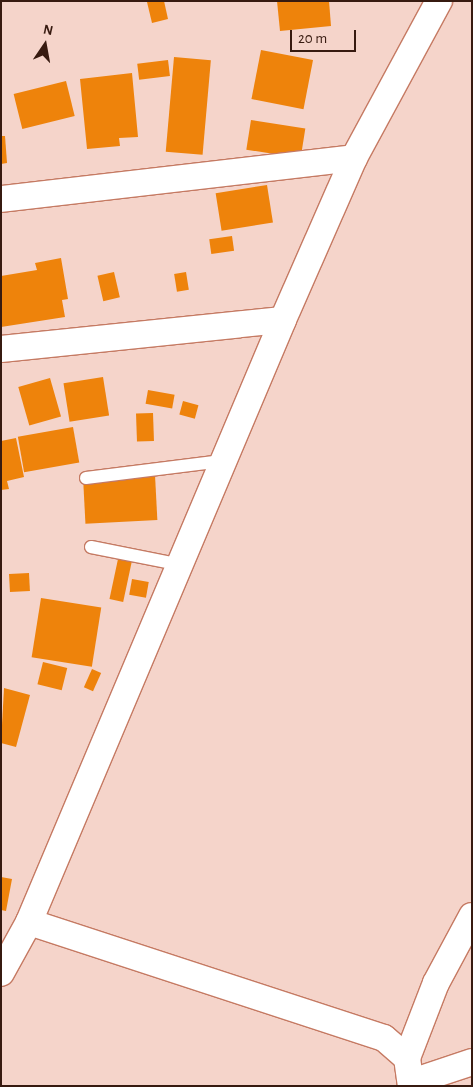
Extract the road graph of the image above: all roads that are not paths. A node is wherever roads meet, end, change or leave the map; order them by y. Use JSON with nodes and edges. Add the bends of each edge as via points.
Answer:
{"nodes":[{"id":1,"x":439,"y":1,"type":"edge"},
{"id":2,"x":354,"y":158,"type":"junction"},
{"id":3,"x":1,"y":200,"type":"edge"},
{"id":4,"x":283,"y":320,"type":"junction"},
{"id":5,"x":1,"y":349,"type":"edge"},
{"id":6,"x":222,"y":461,"type":"junction"},
{"id":7,"x":86,"y":478,"type":"dead end"},
{"id":8,"x":91,"y":547,"type":"dead end"},
{"id":9,"x":177,"y":564,"type":"junction"},
{"id":10,"x":472,"y":916,"type":"edge"},
{"id":11,"x":29,"y":922,"type":"junction"},
{"id":12,"x":1,"y":973,"type":"edge"},
{"id":13,"x":472,"y":1062,"type":"edge"},
{"id":14,"x":410,"y":1075,"type":"edge"}],
"edges":[{"from":1,"to":2,"type":"street"},
{"from":2,"to":3,"type":"street"},
{"from":2,"to":4,"type":"street"},
{"from":4,"to":5,"type":"street"},
{"from":4,"to":6,"type":"street"},
{"from":6,"to":7,"type":"lane"},
{"from":6,"to":9,"type":"street"},
{"from":8,"to":9,"type":"lane"},
{"from":9,"to":11,"type":"street"},
{"from":10,"to":14,"type":"street","via":[[436,983]]},
{"from":11,"to":12,"type":"street"},
{"from":11,"to":14,"type":"street","via":[[384,1038]]},
{"from":13,"to":14,"type":"street"}]}
